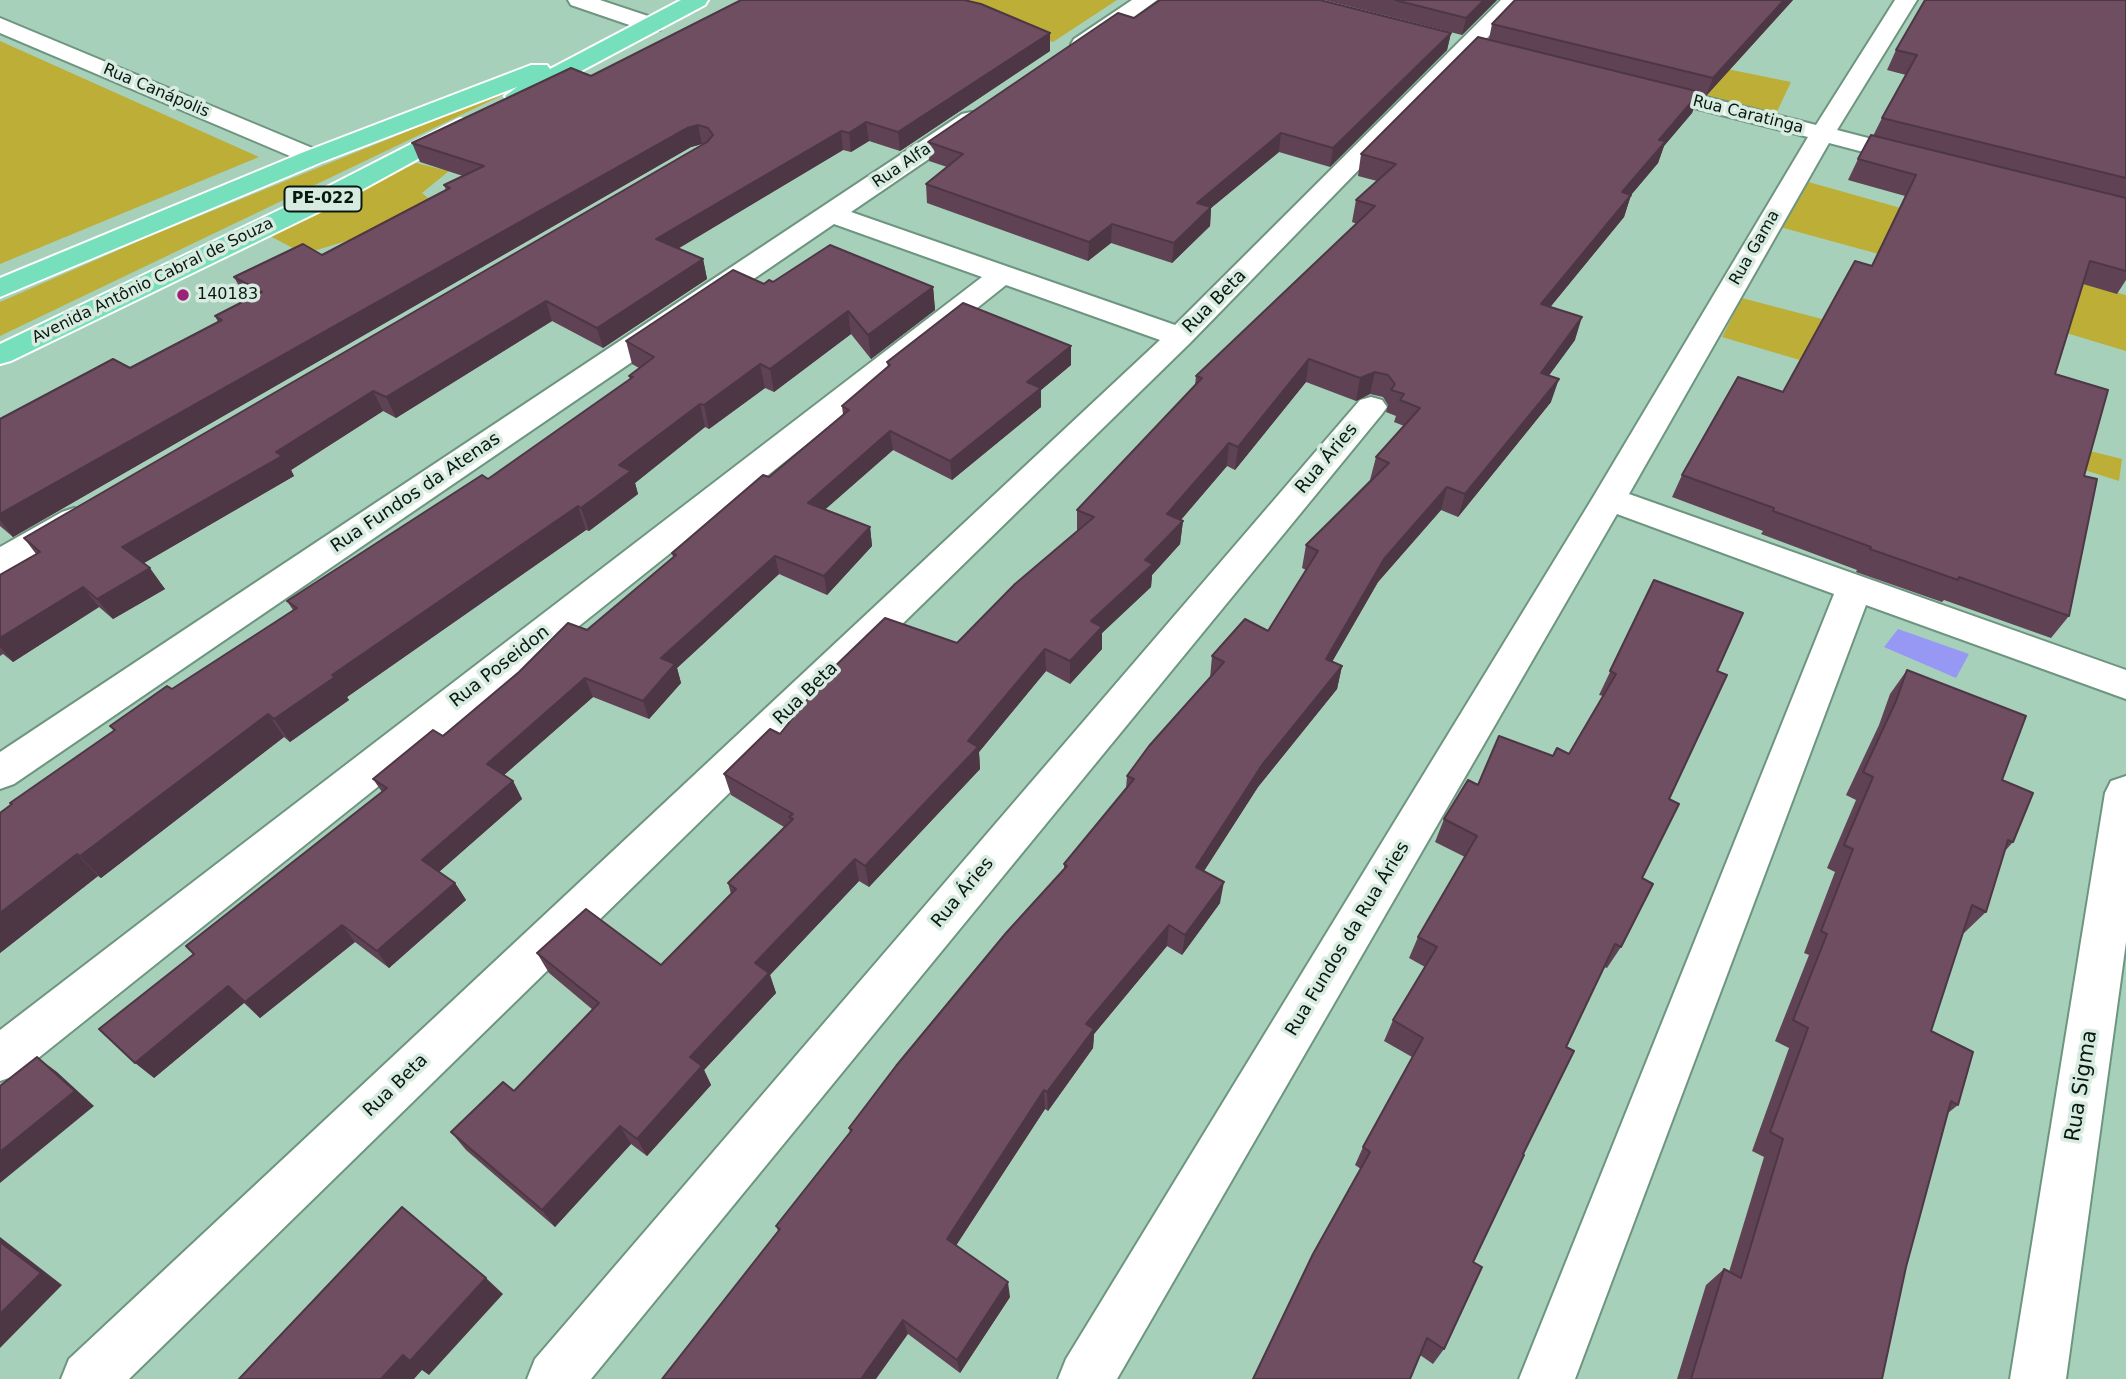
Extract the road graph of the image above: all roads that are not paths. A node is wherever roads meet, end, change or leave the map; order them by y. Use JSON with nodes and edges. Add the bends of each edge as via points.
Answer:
{"nodes":[{"id":1,"x":579,"y":0,"type":"edge"},
{"id":2,"x":697,"y":0,"type":"edge"},
{"id":3,"x":1146,"y":0,"type":"edge"},
{"id":4,"x":1513,"y":0,"type":"edge"},
{"id":5,"x":1906,"y":0,"type":"edge"},
{"id":6,"x":0,"y":25,"type":"edge"},
{"id":7,"x":645,"y":28,"type":"junction"},
{"id":8,"x":1068,"y":54,"type":"edge"},
{"id":9,"x":1626,"y":84,"type":"edge"},
{"id":10,"x":989,"y":107,"type":"edge"},
{"id":11,"x":1822,"y":134,"type":"junction"},
{"id":12,"x":313,"y":157,"type":"junction"},
{"id":13,"x":1941,"y":165,"type":"edge"},
{"id":14,"x":831,"y":214,"type":"junction"},
{"id":15,"x":1000,"y":276,"type":"junction"},
{"id":16,"x":0,"y":288,"type":"edge"},
{"id":17,"x":1180,"y":337,"type":"junction"},
{"id":18,"x":0,"y":355,"type":"edge"},
{"id":19,"x":1371,"y":407,"type":"dead end"},
{"id":20,"x":1609,"y":499,"type":"junction"},
{"id":21,"x":97,"y":506,"type":"edge"},
{"id":22,"x":0,"y":563,"type":"edge"},
{"id":23,"x":1855,"y":587,"type":"junction"},
{"id":24,"x":2126,"y":685,"type":"edge"},
{"id":25,"x":0,"y":773,"type":"edge"},
{"id":26,"x":2126,"y":793,"type":"edge"},
{"id":27,"x":0,"y":1059,"type":"edge"},
{"id":28,"x":89,"y":1379,"type":"edge"},
{"id":29,"x":555,"y":1379,"type":"edge"},
{"id":30,"x":1086,"y":1379,"type":"edge"},
{"id":31,"x":1547,"y":1379,"type":"edge"},
{"id":32,"x":2038,"y":1379,"type":"edge"}],
"edges":[{"from":1,"to":7,"type":"street"},
{"from":2,"to":7,"type":"main road","name":"Avenida Antônio Cabral de Souza","number":"PE-022"},
{"from":3,"to":8,"type":"street"},
{"from":4,"to":17,"type":"street","name":"Rua Beta"},
{"from":5,"to":11,"type":"street","name":"Rua Gama"},
{"from":6,"to":12,"type":"street","name":"Rua Canápolis"},
{"from":7,"to":12,"type":"main road","name":"Avenida Antônio Cabral de Souza","number":"PE-022"},
{"from":7,"to":18,"type":"main road","name":"Avenida Antônio Cabral de Souza","number":"PE-022","via":[[338,192]]},
{"from":9,"to":11,"type":"street","name":"Rua Caratinga"},
{"from":10,"to":14,"type":"street","name":"Rua Alfa"},
{"from":11,"to":13,"type":"street","name":"Rua Caratinga"},
{"from":11,"to":20,"type":"street","name":"Rua Gama"},
{"from":12,"to":16,"type":"main road","name":"Avenida Antônio Cabral de Souza","number":"PE-022"},
{"from":14,"to":15,"type":"street"},
{"from":14,"to":25,"type":"street","name":"Rua Fundos da Atenas"},
{"from":15,"to":17,"type":"street"},
{"from":15,"to":27,"type":"street","name":"Rua Poseidon"},
{"from":17,"to":28,"type":"street","name":"Rua Beta"},
{"from":19,"to":29,"type":"street","name":"Rua Áries"},
{"from":20,"to":23,"type":"street"},
{"from":20,"to":30,"type":"street","name":"Rua Fundos da Rua Áries"},
{"from":21,"to":22,"type":"street"},
{"from":23,"to":24,"type":"street"},
{"from":23,"to":31,"type":"street"},
{"from":26,"to":32,"type":"street","name":"Rua Sigma"}]}
